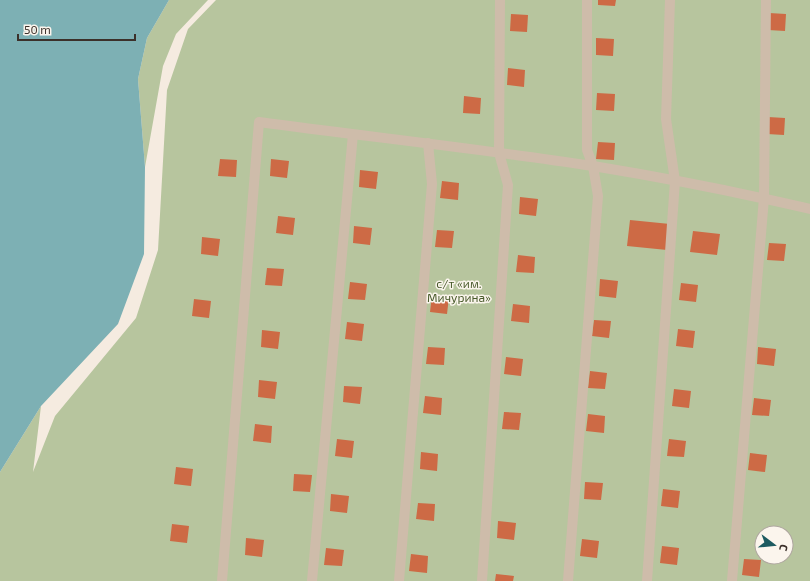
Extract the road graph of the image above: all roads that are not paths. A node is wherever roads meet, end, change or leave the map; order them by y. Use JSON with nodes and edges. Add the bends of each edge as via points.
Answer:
{"nodes":[{"id":1,"x":500,"y":0,"type":"edge"},
{"id":2,"x":587,"y":0,"type":"edge"},
{"id":3,"x":670,"y":0,"type":"edge"},
{"id":4,"x":766,"y":0,"type":"edge"},
{"id":5,"x":353,"y":134,"type":"junction"},
{"id":6,"x":428,"y":143,"type":"junction"},
{"id":7,"x":499,"y":153,"type":"junction"},
{"id":8,"x":593,"y":166,"type":"junction"},
{"id":9,"x":675,"y":181,"type":"junction"},
{"id":10,"x":764,"y":198,"type":"junction"},
{"id":11,"x":810,"y":209,"type":"edge"},
{"id":12,"x":222,"y":581,"type":"edge"},
{"id":13,"x":312,"y":581,"type":"edge"},
{"id":14,"x":399,"y":581,"type":"edge"},
{"id":15,"x":482,"y":581,"type":"edge"},
{"id":16,"x":568,"y":581,"type":"edge"},
{"id":17,"x":647,"y":581,"type":"edge"},
{"id":18,"x":732,"y":581,"type":"edge"}],
"edges":[{"from":1,"to":7,"type":"lane"},
{"from":2,"to":8,"type":"lane","via":[[587,150]]},
{"from":3,"to":9,"type":"lane","via":[[666,119]]},
{"from":4,"to":10,"type":"lane"},
{"from":5,"to":6,"type":"lane"},
{"from":5,"to":12,"type":"lane","via":[[259,122]]},
{"from":5,"to":13,"type":"lane"},
{"from":6,"to":7,"type":"lane"},
{"from":6,"to":14,"type":"lane","via":[[432,184]]},
{"from":7,"to":8,"type":"lane"},
{"from":7,"to":15,"type":"lane","via":[[508,185]]},
{"from":8,"to":9,"type":"lane"},
{"from":8,"to":16,"type":"lane","via":[[598,196]]},
{"from":9,"to":10,"type":"lane"},
{"from":9,"to":17,"type":"lane"},
{"from":10,"to":11,"type":"lane"},
{"from":10,"to":18,"type":"lane"}]}
